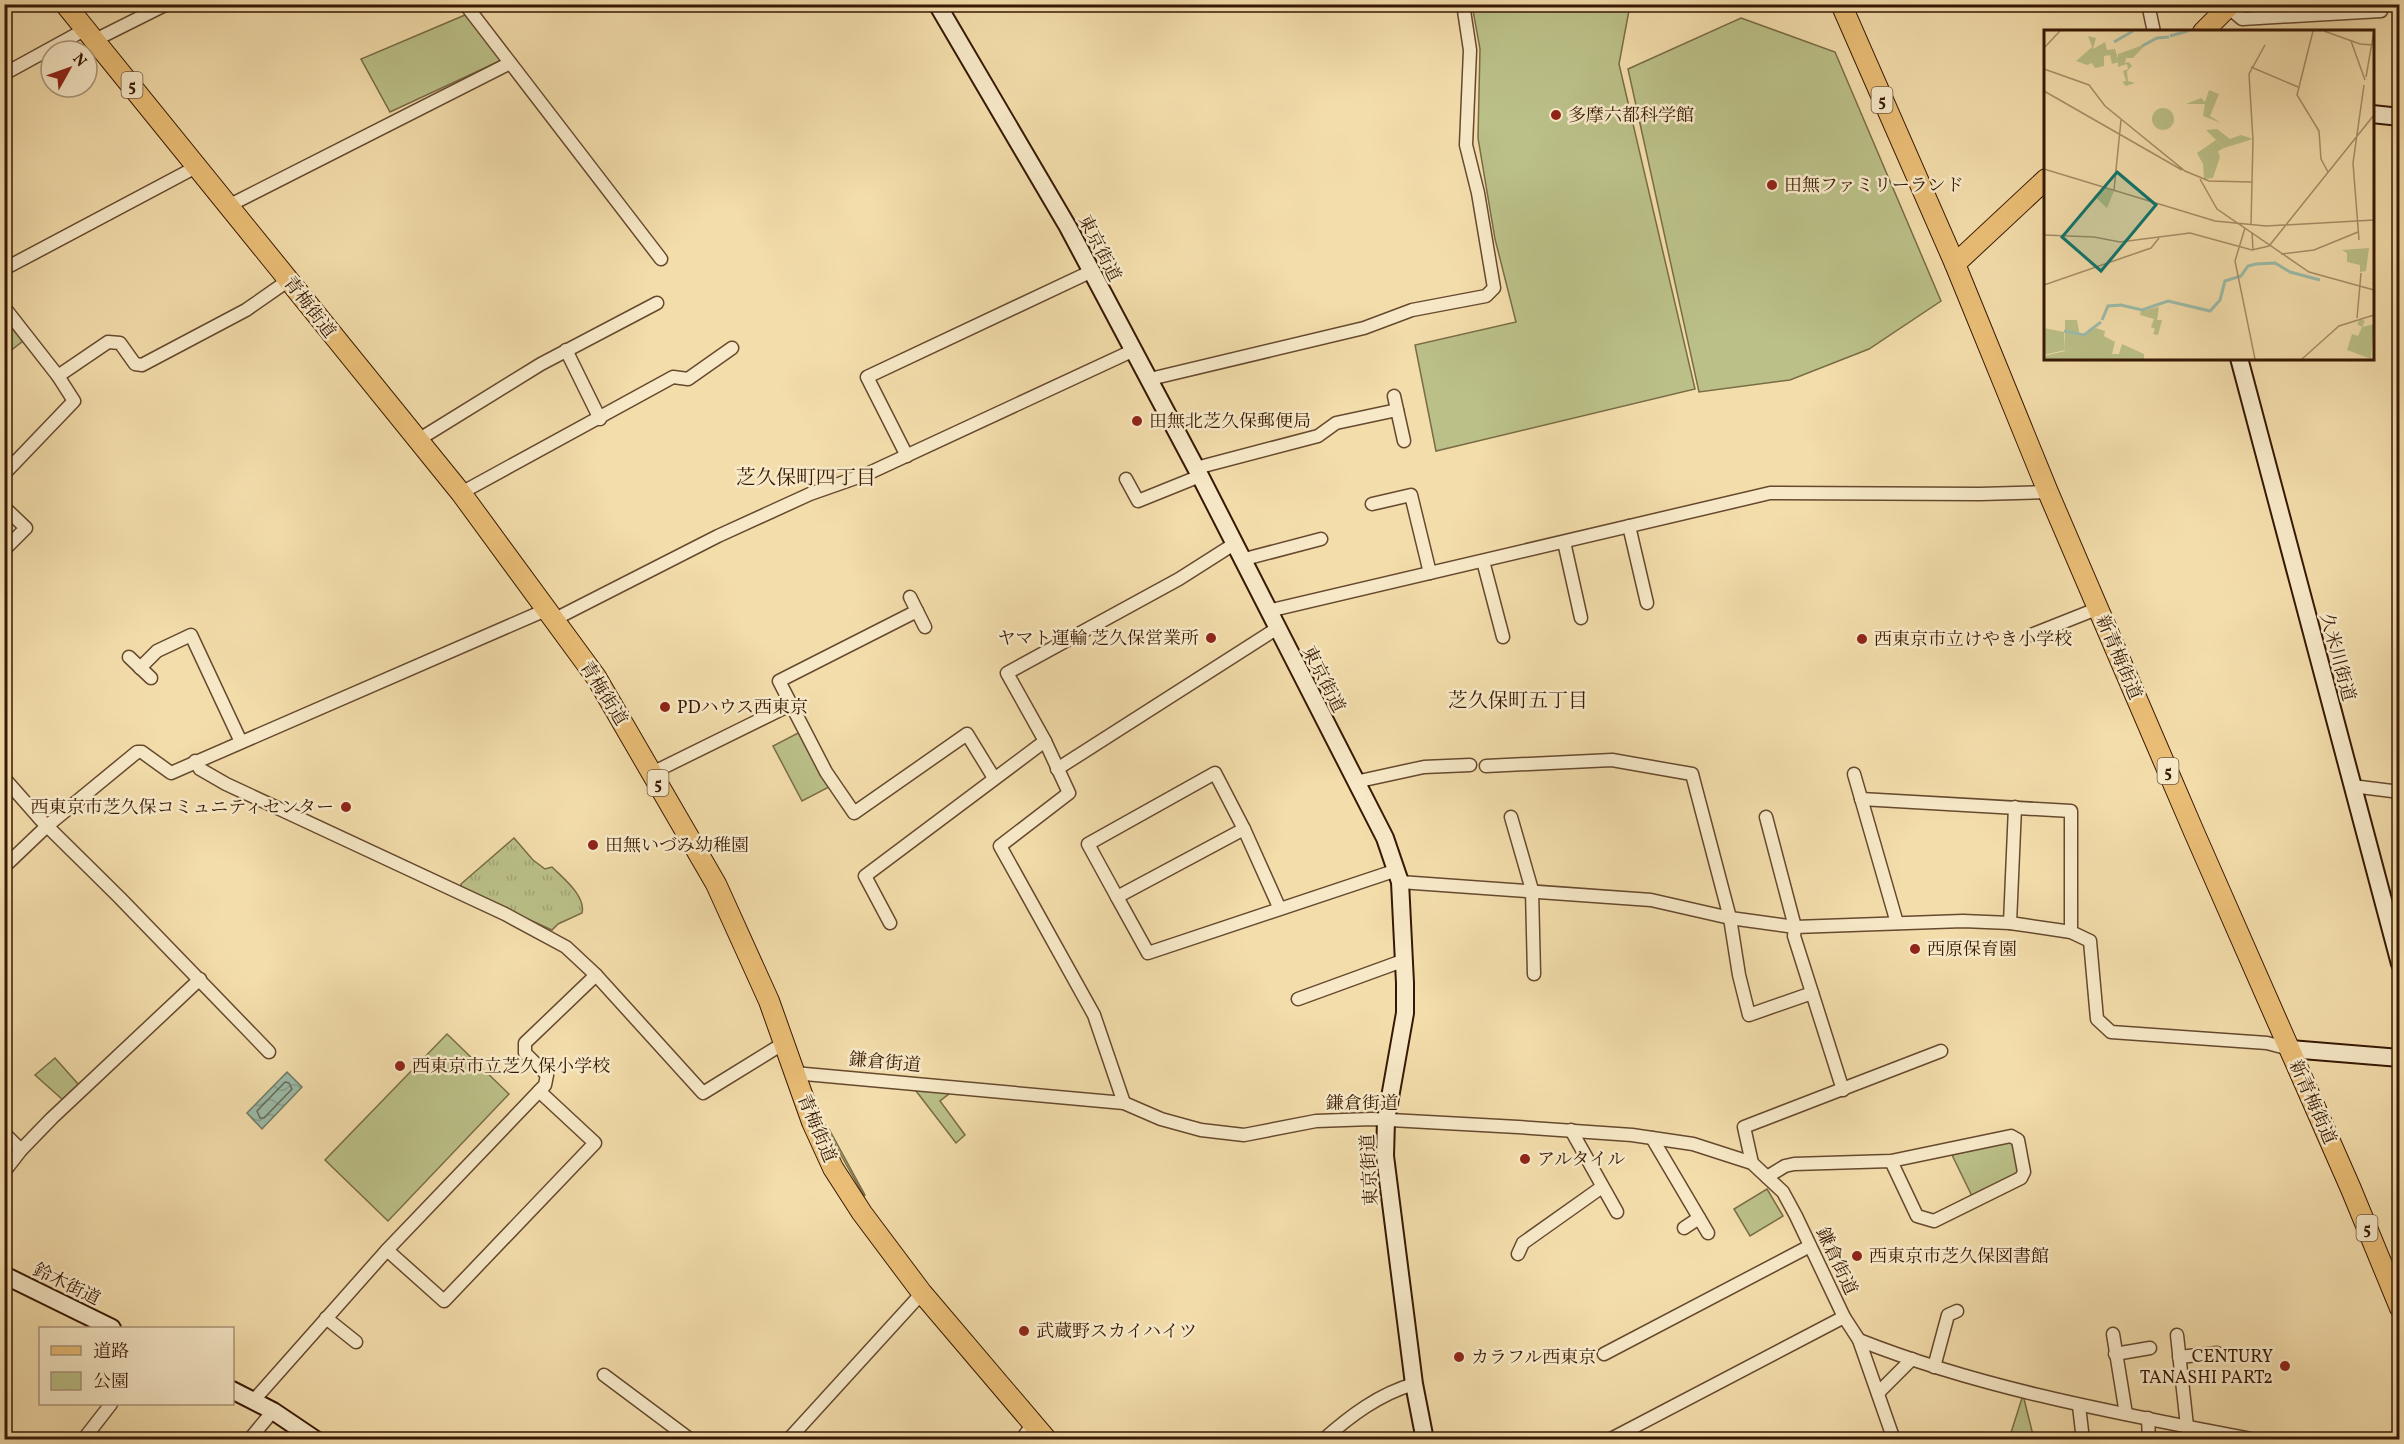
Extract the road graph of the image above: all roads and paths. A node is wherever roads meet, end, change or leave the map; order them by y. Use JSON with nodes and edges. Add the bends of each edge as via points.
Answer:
{"nodes":[{"id":1,"x":167,"y":4,"type":"edge"},
{"id":2,"x":465,"y":4,"type":"edge"},
{"id":3,"x":937,"y":4,"type":"edge"},
{"id":4,"x":1463,"y":4,"type":"edge"},
{"id":5,"x":1841,"y":4,"type":"edge"},
{"id":6,"x":2148,"y":4,"type":"edge"},
{"id":7,"x":2381,"y":4,"type":"edge"},
{"id":8,"x":2230,"y":6,"type":"edge"},
{"id":9,"x":74,"y":7,"type":"edge"},
{"id":10,"x":2154,"y":30,"type":"edge"},
{"id":11,"x":2205,"y":30,"type":"edge"},
{"id":12,"x":90,"y":35,"type":"junction"},
{"id":13,"x":510,"y":63,"type":"junction"},
{"id":14,"x":4,"y":74,"type":"edge"},
{"id":15,"x":2374,"y":114,"type":"edge"},
{"id":16,"x":2400,"y":117,"type":"edge"},
{"id":17,"x":198,"y":166,"type":"junction"},
{"id":18,"x":2044,"y":181,"type":"edge"},
{"id":19,"x":230,"y":205,"type":"junction"},
{"id":20,"x":661,"y":259,"type":"dead end"},
{"id":21,"x":1955,"y":264,"type":"junction"},
{"id":22,"x":4,"y":269,"type":"edge"},
{"id":23,"x":1090,"y":272,"type":"junction"},
{"id":24,"x":289,"y":280,"type":"junction"},
{"id":25,"x":657,"y":303,"type":"dead end"},
{"id":26,"x":4,"y":307,"type":"edge"},
{"id":27,"x":732,"y":348,"type":"dead end"},
{"id":28,"x":566,"y":350,"type":"junction"},
{"id":29,"x":1132,"y":351,"type":"junction"},
{"id":30,"x":2240,"y":360,"type":"edge"},
{"id":31,"x":58,"y":376,"type":"junction"},
{"id":32,"x":1150,"y":380,"type":"junction"},
{"id":33,"x":1394,"y":396,"type":"dead end"},
{"id":34,"x":1397,"y":410,"type":"junction"},
{"id":35,"x":600,"y":419,"type":"junction"},
{"id":36,"x":418,"y":440,"type":"junction"},
{"id":37,"x":1404,"y":441,"type":"dead end"},
{"id":38,"x":907,"y":456,"type":"junction"},
{"id":39,"x":1198,"y":472,"type":"junction"},
{"id":40,"x":4,"y":474,"type":"edge"},
{"id":41,"x":1126,"y":479,"type":"dead end"},
{"id":42,"x":2048,"y":492,"type":"junction"},
{"id":43,"x":461,"y":493,"type":"junction"},
{"id":44,"x":1372,"y":504,"type":"dead end"},
{"id":45,"x":4,"y":507,"type":"edge"},
{"id":46,"x":1629,"y":526,"type":"junction"},
{"id":47,"x":1321,"y":539,"type":"dead end"},
{"id":48,"x":1564,"y":542,"type":"junction"},
{"id":49,"x":1234,"y":544,"type":"junction"},
{"id":50,"x":4,"y":550,"type":"edge"},
{"id":51,"x":1241,"y":560,"type":"junction"},
{"id":52,"x":1483,"y":561,"type":"junction"},
{"id":53,"x":1430,"y":573,"type":"junction"},
{"id":54,"x":910,"y":597,"type":"dead end"},
{"id":55,"x":1647,"y":603,"type":"dead end"},
{"id":56,"x":2099,"y":608,"type":"junction"},
{"id":57,"x":917,"y":611,"type":"junction"},
{"id":58,"x":1268,"y":611,"type":"junction"},
{"id":59,"x":552,"y":614,"type":"junction"},
{"id":60,"x":1581,"y":618,"type":"dead end"},
{"id":61,"x":925,"y":627,"type":"dead end"},
{"id":62,"x":1276,"y":629,"type":"junction"},
{"id":63,"x":2031,"y":635,"type":"dead end"},
{"id":64,"x":1503,"y":637,"type":"dead end"},
{"id":65,"x":129,"y":657,"type":"dead end"},
{"id":66,"x":140,"y":668,"type":"junction"},
{"id":67,"x":152,"y":678,"type":"dead end"},
{"id":68,"x":790,"y":705,"type":"junction"},
{"id":69,"x":1045,"y":741,"type":"junction"},
{"id":70,"x":241,"y":742,"type":"junction"},
{"id":71,"x":195,"y":761,"type":"junction"},
{"id":72,"x":1470,"y":765,"type":"dead end"},
{"id":73,"x":1486,"y":766,"type":"dead end"},
{"id":74,"x":1057,"y":769,"type":"junction"},
{"id":75,"x":652,"y":773,"type":"junction"},
{"id":76,"x":1854,"y":774,"type":"dead end"},
{"id":77,"x":4,"y":778,"type":"edge"},
{"id":78,"x":994,"y":778,"type":"junction"},
{"id":79,"x":1355,"y":782,"type":"junction"},
{"id":80,"x":2352,"y":786,"type":"junction"},
{"id":81,"x":2400,"y":792,"type":"edge"},
{"id":82,"x":1860,"y":799,"type":"junction"},
{"id":83,"x":2014,"y":807,"type":"junction"},
{"id":84,"x":1511,"y":817,"type":"dead end"},
{"id":85,"x":1766,"y":817,"type":"dead end"},
{"id":86,"x":47,"y":826,"type":"junction"},
{"id":87,"x":1244,"y":829,"type":"junction"},
{"id":88,"x":4,"y":867,"type":"edge"},
{"id":89,"x":1398,"y":876,"type":"junction"},
{"id":90,"x":1532,"y":890,"type":"junction"},
{"id":91,"x":1117,"y":897,"type":"junction"},
{"id":92,"x":1279,"y":908,"type":"junction"},
{"id":93,"x":1731,"y":918,"type":"junction"},
{"id":94,"x":890,"y":923,"type":"dead end"},
{"id":95,"x":1897,"y":923,"type":"junction"},
{"id":96,"x":2010,"y":923,"type":"junction"},
{"id":97,"x":1795,"y":927,"type":"junction"},
{"id":98,"x":2071,"y":932,"type":"junction"},
{"id":99,"x":1405,"y":960,"type":"junction"},
{"id":100,"x":2400,"y":964,"type":"edge"},
{"id":101,"x":1534,"y":974,"type":"dead end"},
{"id":102,"x":596,"y":975,"type":"junction"},
{"id":103,"x":200,"y":980,"type":"junction"},
{"id":104,"x":1812,"y":993,"type":"junction"},
{"id":105,"x":1298,"y":999,"type":"dead end"},
{"id":106,"x":784,"y":1043,"type":"junction"},
{"id":107,"x":2290,"y":1049,"type":"junction"},
{"id":108,"x":1941,"y":1051,"type":"dead end"},
{"id":109,"x":269,"y":1052,"type":"dead end"},
{"id":110,"x":2400,"y":1058,"type":"edge"},
{"id":111,"x":794,"y":1072,"type":"junction"},
{"id":112,"x":1843,"y":1090,"type":"junction"},
{"id":113,"x":539,"y":1091,"type":"junction"},
{"id":114,"x":1125,"y":1103,"type":"junction"},
{"id":115,"x":1386,"y":1120,"type":"junction"},
{"id":116,"x":1571,"y":1130,"type":"junction"},
{"id":117,"x":4,"y":1133,"type":"edge"},
{"id":118,"x":1652,"y":1138,"type":"junction"},
{"id":119,"x":21,"y":1150,"type":"junction"},
{"id":120,"x":1891,"y":1161,"type":"junction"},
{"id":121,"x":1752,"y":1163,"type":"junction"},
{"id":122,"x":4,"y":1172,"type":"edge"},
{"id":123,"x":1767,"y":1177,"type":"junction"},
{"id":124,"x":1602,"y":1187,"type":"junction"},
{"id":125,"x":1617,"y":1212,"type":"dead end"},
{"id":126,"x":1699,"y":1218,"type":"junction"},
{"id":127,"x":1684,"y":1228,"type":"dead end"},
{"id":128,"x":1708,"y":1233,"type":"dead end"},
{"id":129,"x":1810,"y":1246,"type":"junction"},
{"id":130,"x":387,"y":1250,"type":"junction"},
{"id":131,"x":1518,"y":1254,"type":"dead end"},
{"id":132,"x":4,"y":1275,"type":"edge"},
{"id":133,"x":922,"y":1293,"type":"junction"},
{"id":134,"x":2400,"y":1308,"type":"edge"},
{"id":135,"x":1957,"y":1311,"type":"dead end"},
{"id":136,"x":1844,"y":1317,"type":"junction"},
{"id":137,"x":326,"y":1318,"type":"junction"},
{"id":138,"x":108,"y":1327,"type":"edge"},
{"id":139,"x":2113,"y":1334,"type":"dead end"},
{"id":140,"x":2177,"y":1335,"type":"dead end"},
{"id":141,"x":1859,"y":1340,"type":"junction"},
{"id":142,"x":356,"y":1342,"type":"dead end"},
{"id":143,"x":2150,"y":1348,"type":"dead end"},
{"id":144,"x":2115,"y":1353,"type":"junction"},
{"id":145,"x":2217,"y":1353,"type":"dead end"},
{"id":146,"x":1604,"y":1354,"type":"dead end"},
{"id":147,"x":2179,"y":1357,"type":"junction"},
{"id":148,"x":1912,"y":1359,"type":"junction"},
{"id":149,"x":1934,"y":1367,"type":"junction"},
{"id":150,"x":604,"y":1375,"type":"dead end"},
{"id":151,"x":1414,"y":1384,"type":"junction"},
{"id":152,"x":234,"y":1391,"type":"edge"},
{"id":153,"x":1878,"y":1393,"type":"junction"},
{"id":154,"x":254,"y":1400,"type":"junction"},
{"id":155,"x":110,"y":1405,"type":"edge"},
{"id":156,"x":2079,"y":1406,"type":"junction"},
{"id":157,"x":273,"y":1411,"type":"junction"},
{"id":158,"x":2126,"y":1414,"type":"junction"},
{"id":159,"x":2148,"y":1418,"type":"junction"},
{"id":160,"x":2187,"y":1426,"type":"junction"},
{"id":161,"x":1027,"y":1432,"type":"edge"},
{"id":162,"x":83,"y":1440,"type":"edge"},
{"id":163,"x":249,"y":1440,"type":"edge"},
{"id":164,"x":316,"y":1440,"type":"edge"},
{"id":165,"x":691,"y":1440,"type":"edge"},
{"id":166,"x":788,"y":1440,"type":"edge"},
{"id":167,"x":1047,"y":1440,"type":"edge"},
{"id":168,"x":1323,"y":1440,"type":"edge"},
{"id":169,"x":1425,"y":1440,"type":"edge"},
{"id":170,"x":1609,"y":1440,"type":"edge"},
{"id":171,"x":1894,"y":1440,"type":"edge"},
{"id":172,"x":2084,"y":1440,"type":"edge"},
{"id":173,"x":2149,"y":1440,"type":"edge"},
{"id":174,"x":2256,"y":1440,"type":"edge"}],
"edges":[{"from":1,"to":12,"type":"street"},
{"from":2,"to":13,"type":"street"},
{"from":3,"to":23,"type":"street","name":"東京街道","via":[[1041,179]]},
{"from":4,"to":32,"type":"street","via":[[1470,50],[1466,145],[1494,288],[1486,296],[1412,310],[1364,328]]},
{"from":5,"to":21,"type":"main road","name":"新青梅街道","number":"5"},
{"from":6,"to":10,"type":"street"},
{"from":7,"to":8,"type":"street","via":[[2381,11],[2242,19]]},
{"from":8,"to":11,"type":"main road"},
{"from":9,"to":12,"type":"main road","name":"青梅街道","number":"5"},
{"from":12,"to":14,"type":"street"},
{"from":12,"to":17,"type":"main road","name":"青梅街道","number":"5"},
{"from":13,"to":19,"type":"street"},
{"from":13,"to":20,"type":"street"},
{"from":15,"to":16,"type":"street"},
{"from":17,"to":19,"type":"main road","name":"青梅街道","number":"5"},
{"from":17,"to":22,"type":"street"},
{"from":18,"to":21,"type":"main road"},
{"from":19,"to":24,"type":"main road","name":"青梅街道","number":"5"},
{"from":21,"to":42,"type":"main road","name":"新青梅街道","number":"5"},
{"from":23,"to":29,"type":"street","name":"東京街道"},
{"from":23,"to":38,"type":"street","via":[[867,377]]},
{"from":24,"to":31,"type":"street","via":[[246,310],[142,365],[135,364],[120,343],[108,342]]},
{"from":24,"to":36,"type":"main road","name":"青梅街道","number":"5"},
{"from":25,"to":28,"type":"street"},
{"from":26,"to":31,"type":"street"},
{"from":27,"to":35,"type":"street","via":[[688,379],[673,377]]},
{"from":28,"to":35,"type":"street"},
{"from":28,"to":36,"type":"street"},
{"from":29,"to":32,"type":"street","name":"東京街道"},
{"from":29,"to":38,"type":"street"},
{"from":30,"to":80,"type":"street","name":"久米川街道"},
{"from":31,"to":40,"type":"street","via":[[74,401]]},
{"from":32,"to":39,"type":"street","name":"東京街道"},
{"from":33,"to":34,"type":"street"},
{"from":34,"to":37,"type":"street"},
{"from":34,"to":39,"type":"street","via":[[1336,423],[1318,436]]},
{"from":35,"to":43,"type":"street"},
{"from":36,"to":43,"type":"main road","name":"青梅街道","number":"5"},
{"from":38,"to":59,"type":"street","via":[[810,494]]},
{"from":39,"to":41,"type":"street","via":[[1138,501]]},
{"from":39,"to":49,"type":"street","name":"東京街道"},
{"from":42,"to":46,"type":"street","via":[[1770,493]]},
{"from":42,"to":56,"type":"main road","name":"新青梅街道","number":"5"},
{"from":43,"to":59,"type":"main road","name":"青梅街道","number":"5"},
{"from":44,"to":53,"type":"street","via":[[1411,495]]},
{"from":45,"to":50,"type":"street","via":[[26,528]]},
{"from":46,"to":48,"type":"street"},
{"from":46,"to":55,"type":"street"},
{"from":47,"to":51,"type":"street"},
{"from":48,"to":52,"type":"street"},
{"from":48,"to":60,"type":"street"},
{"from":49,"to":51,"type":"street","name":"東京街道"},
{"from":49,"to":69,"type":"street","via":[[1179,579],[1007,674]]},
{"from":51,"to":58,"type":"street","name":"東京街道"},
{"from":52,"to":53,"type":"street"},
{"from":52,"to":64,"type":"street"},
{"from":53,"to":58,"type":"street"},
{"from":54,"to":57,"type":"street"},
{"from":56,"to":63,"type":"street"},
{"from":56,"to":107,"type":"main road","name":"新青梅街道","number":"5"},
{"from":57,"to":61,"type":"street"},
{"from":57,"to":68,"type":"street","via":[[779,681]]},
{"from":58,"to":62,"type":"street","name":"東京街道"},
{"from":59,"to":70,"type":"street"},
{"from":59,"to":75,"type":"main road","name":"青梅街道","number":"5","via":[[596,677]]},
{"from":62,"to":74,"type":"street"},
{"from":62,"to":79,"type":"street","name":"東京街道"},
{"from":65,"to":66,"type":"street"},
{"from":66,"to":67,"type":"street"},
{"from":66,"to":70,"type":"street","via":[[157,651],[191,634]]},
{"from":68,"to":75,"type":"street"},
{"from":68,"to":78,"type":"street","via":[[854,813],[967,734]]},
{"from":69,"to":74,"type":"street"},
{"from":69,"to":78,"type":"street"},
{"from":70,"to":71,"type":"street"},
{"from":71,"to":86,"type":"street","via":[[171,773],[137,752]]},
{"from":71,"to":102,"type":"street","via":[[200,769],[226,784],[546,936],[566,947]]},
{"from":72,"to":79,"type":"street","via":[[1424,767]]},
{"from":73,"to":93,"type":"street","via":[[1612,760],[1692,774]]},
{"from":74,"to":114,"type":"street","via":[[1069,793],[1000,846],[1094,1015]]},
{"from":75,"to":106,"type":"main road","name":"青梅街道","number":"5","via":[[716,884]]},
{"from":76,"to":82,"type":"street"},
{"from":77,"to":86,"type":"street"},
{"from":78,"to":94,"type":"street","via":[[865,876]]},
{"from":79,"to":89,"type":"street","name":"東京街道","via":[[1385,838]]},
{"from":80,"to":81,"type":"street"},
{"from":80,"to":100,"type":"street","name":"久米川街道"},
{"from":82,"to":83,"type":"street"},
{"from":82,"to":95,"type":"street"},
{"from":83,"to":96,"type":"street"},
{"from":83,"to":98,"type":"street","via":[[2071,811]]},
{"from":84,"to":90,"type":"street"},
{"from":85,"to":97,"type":"street"},
{"from":86,"to":88,"type":"street"},
{"from":86,"to":103,"type":"street"},
{"from":87,"to":91,"type":"street"},
{"from":87,"to":91,"type":"street","via":[[1215,773],[1088,843]]},
{"from":87,"to":92,"type":"street"},
{"from":89,"to":90,"type":"street"},
{"from":89,"to":92,"type":"street"},
{"from":89,"to":99,"type":"street","name":"東京街道"},
{"from":90,"to":93,"type":"street","via":[[1651,900]]},
{"from":90,"to":101,"type":"street"},
{"from":91,"to":92,"type":"street","via":[[1148,953]]},
{"from":93,"to":97,"type":"street"},
{"from":93,"to":104,"type":"street","via":[[1749,1015]]},
{"from":95,"to":96,"type":"street"},
{"from":95,"to":97,"type":"street"},
{"from":96,"to":98,"type":"street"},
{"from":97,"to":104,"type":"street","via":[[1794,936]]},
{"from":98,"to":107,"type":"street","via":[[2090,941],[2097,1019],[2111,1032],[2266,1043]]},
{"from":99,"to":105,"type":"street"},
{"from":99,"to":115,"type":"street","name":"東京街道","via":[[1405,1013]]},
{"from":102,"to":106,"type":"street","via":[[703,1093]]},
{"from":102,"to":113,"type":"street","via":[[525,1043],[525,1053],[547,1075]]},
{"from":103,"to":109,"type":"street"},
{"from":103,"to":119,"type":"street"},
{"from":104,"to":112,"type":"street"},
{"from":106,"to":111,"type":"main road","name":"青梅街道","number":"5"},
{"from":107,"to":110,"type":"street"},
{"from":107,"to":134,"type":"main road","name":"新青梅街道","number":"5"},
{"from":108,"to":112,"type":"street"},
{"from":111,"to":114,"type":"street","name":"鎌倉街道"},
{"from":111,"to":133,"type":"main road","name":"青梅街道","number":"5","via":[[833,1168]]},
{"from":112,"to":121,"type":"street","via":[[1744,1127]]},
{"from":113,"to":130,"type":"street"},
{"from":113,"to":130,"type":"street","via":[[595,1143],[444,1300]]},
{"from":114,"to":115,"type":"street","name":"鎌倉街道","via":[[1161,1119],[1201,1130],[1244,1135],[1316,1121]]},
{"from":115,"to":116,"type":"street","name":"鎌倉街道"},
{"from":115,"to":151,"type":"street","name":"東京街道","via":[[1388,1193]]},
{"from":116,"to":118,"type":"street","name":"鎌倉街道"},
{"from":116,"to":124,"type":"street"},
{"from":117,"to":119,"type":"street"},
{"from":118,"to":121,"type":"street","name":"鎌倉街道","via":[[1693,1144]]},
{"from":118,"to":126,"type":"street"},
{"from":119,"to":122,"type":"street"},
{"from":120,"to":120,"type":"street","via":[[2011,1136],[2018,1140],[2024,1172],[2020,1178],[1934,1221],[1917,1216]]},
{"from":120,"to":123,"type":"street","via":[[1794,1164]]},
{"from":121,"to":123,"type":"street","name":"鎌倉街道"},
{"from":123,"to":129,"type":"street","name":"鎌倉街道","via":[[1783,1192]]},
{"from":124,"to":125,"type":"street"},
{"from":124,"to":131,"type":"street","via":[[1523,1243]]},
{"from":126,"to":127,"type":"street"},
{"from":126,"to":128,"type":"street"},
{"from":129,"to":136,"type":"street","name":"鎌倉街道"},
{"from":129,"to":146,"type":"street"},
{"from":130,"to":137,"type":"street"},
{"from":132,"to":138,"type":"street","name":"鈴木街道"},
{"from":133,"to":161,"type":"main road","name":"青梅街道","number":"5"},
{"from":133,"to":166,"type":"street"},
{"from":135,"to":149,"type":"street","via":[[1948,1315]]},
{"from":136,"to":141,"type":"street","name":"鎌倉街道"},
{"from":136,"to":170,"type":"street"},
{"from":137,"to":142,"type":"street"},
{"from":137,"to":154,"type":"street"},
{"from":139,"to":144,"type":"street"},
{"from":140,"to":147,"type":"street"},
{"from":141,"to":148,"type":"street"},
{"from":141,"to":153,"type":"street","name":"鎌倉街道"},
{"from":143,"to":144,"type":"street"},
{"from":144,"to":158,"type":"street"},
{"from":145,"to":147,"type":"street"},
{"from":147,"to":160,"type":"street"},
{"from":148,"to":149,"type":"street"},
{"from":148,"to":153,"type":"street"},
{"from":149,"to":156,"type":"street"},
{"from":150,"to":165,"type":"street"},
{"from":151,"to":168,"type":"street","via":[[1352,1414]]},
{"from":151,"to":169,"type":"street","name":"東京街道"},
{"from":152,"to":154,"type":"street"},
{"from":153,"to":171,"type":"street","name":"鎌倉街道"},
{"from":154,"to":157,"type":"street"},
{"from":155,"to":162,"type":"street"},
{"from":156,"to":158,"type":"street"},
{"from":156,"to":172,"type":"street"},
{"from":157,"to":163,"type":"street"},
{"from":157,"to":164,"type":"street"},
{"from":158,"to":159,"type":"street"},
{"from":159,"to":160,"type":"street"},
{"from":159,"to":173,"type":"street"},
{"from":160,"to":174,"type":"street"},
{"from":161,"to":167,"type":"main road","name":"青梅街道","number":"5"}]}
